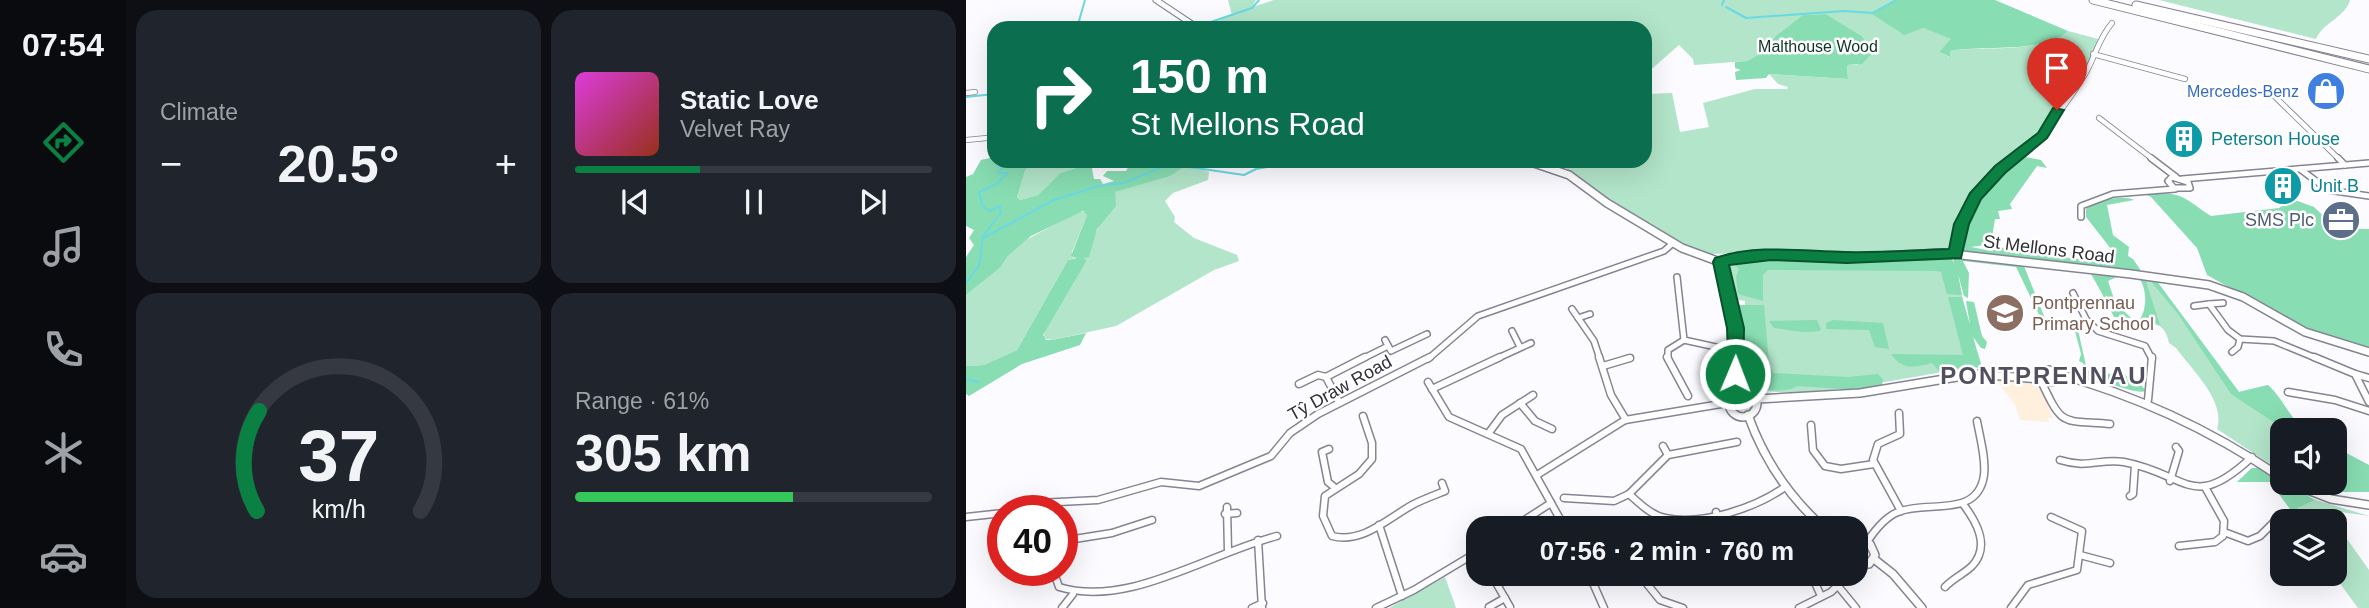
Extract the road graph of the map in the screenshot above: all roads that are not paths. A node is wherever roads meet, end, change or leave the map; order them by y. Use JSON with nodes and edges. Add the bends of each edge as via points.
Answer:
{"nodes":[{"id":1,"x":1156,"y":0,"type":"edge"},
{"id":2,"x":2093,"y":0,"type":"edge"},
{"id":3,"x":2111,"y":1,"type":"edge"},
{"id":4,"x":1188,"y":21,"type":"edge"},
{"id":5,"x":2112,"y":23,"type":"dead end"},
{"id":6,"x":2093,"y":54,"type":"junction"},
{"id":7,"x":2369,"y":61,"type":"edge"},
{"id":8,"x":2369,"y":70,"type":"edge"},
{"id":9,"x":2185,"y":79,"type":"dead end"},
{"id":10,"x":2269,"y":91,"type":"dead end"},
{"id":11,"x":975,"y":92,"type":"dead end"},
{"id":12,"x":966,"y":93,"type":"edge"},
{"id":13,"x":2099,"y":118,"type":"dead end"},
{"id":14,"x":2116,"y":120,"type":"dead end"},
{"id":15,"x":2111,"y":126,"type":"junction"},
{"id":16,"x":986,"y":138,"type":"dead end"},
{"id":17,"x":966,"y":140,"type":"edge"},
{"id":18,"x":2369,"y":163,"type":"edge"},
{"id":19,"x":2345,"y":165,"type":"junction"},
{"id":20,"x":1546,"y":168,"type":"edge"},
{"id":21,"x":2164,"y":169,"type":"junction"},
{"id":22,"x":2300,"y":169,"type":"junction"},
{"id":23,"x":2176,"y":177,"type":"junction"},
{"id":24,"x":2182,"y":179,"type":"junction"},
{"id":25,"x":2204,"y":179,"type":"junction"},
{"id":26,"x":2168,"y":181,"type":"junction"},
{"id":27,"x":2155,"y":188,"type":"junction"},
{"id":28,"x":2188,"y":188,"type":"junction"},
{"id":29,"x":2175,"y":189,"type":"junction"},
{"id":30,"x":2369,"y":196,"type":"edge"},
{"id":31,"x":2192,"y":197,"type":"dead end"},
{"id":32,"x":2081,"y":218,"type":"dead end"},
{"id":33,"x":1674,"y":243,"type":"junction"},
{"id":34,"x":1955,"y":254,"type":"junction"},
{"id":35,"x":1720,"y":262,"type":"junction"},
{"id":36,"x":1677,"y":276,"type":"dead end"},
{"id":37,"x":2073,"y":293,"type":"dead end"},
{"id":38,"x":2223,"y":303,"type":"dead end"},
{"id":39,"x":2209,"y":304,"type":"junction"},
{"id":40,"x":2194,"y":306,"type":"dead end"},
{"id":41,"x":1572,"y":309,"type":"dead end"},
{"id":42,"x":1590,"y":314,"type":"dead end"},
{"id":43,"x":1578,"y":318,"type":"junction"},
{"id":44,"x":1512,"y":331,"type":"dead end"},
{"id":45,"x":1427,"y":334,"type":"dead end"},
{"id":46,"x":2240,"y":339,"type":"junction"},
{"id":47,"x":1684,"y":340,"type":"junction"},
{"id":48,"x":1531,"y":343,"type":"dead end"},
{"id":49,"x":1520,"y":346,"type":"junction"},
{"id":50,"x":1734,"y":351,"type":"junction"},
{"id":51,"x":2232,"y":352,"type":"dead end"},
{"id":52,"x":2369,"y":352,"type":"edge"},
{"id":53,"x":1630,"y":358,"type":"dead end"},
{"id":54,"x":1603,"y":366,"type":"junction"},
{"id":55,"x":2037,"y":370,"type":"junction"},
{"id":56,"x":2051,"y":372,"type":"junction"},
{"id":57,"x":2018,"y":374,"type":"junction"},
{"id":58,"x":2356,"y":374,"type":"junction"},
{"id":59,"x":1326,"y":377,"type":"junction"},
{"id":60,"x":2369,"y":378,"type":"edge"},
{"id":61,"x":2073,"y":379,"type":"junction"},
{"id":62,"x":2040,"y":380,"type":"junction"},
{"id":63,"x":2051,"y":381,"type":"junction"},
{"id":64,"x":1429,"y":382,"type":"dead end"},
{"id":65,"x":1299,"y":384,"type":"dead end"},
{"id":66,"x":1432,"y":389,"type":"junction"},
{"id":67,"x":1738,"y":390,"type":"junction"},
{"id":68,"x":1688,"y":391,"type":"dead end"},
{"id":69,"x":2048,"y":392,"type":"junction"},
{"id":70,"x":2288,"y":392,"type":"dead end"},
{"id":71,"x":1533,"y":395,"type":"dead end"},
{"id":72,"x":2324,"y":398,"type":"junction"},
{"id":73,"x":1757,"y":399,"type":"junction"},
{"id":74,"x":2148,"y":400,"type":"junction"},
{"id":75,"x":1339,"y":402,"type":"junction"},
{"id":76,"x":2369,"y":402,"type":"edge"},
{"id":77,"x":1520,"y":403,"type":"junction"},
{"id":78,"x":1727,"y":403,"type":"junction"},
{"id":79,"x":2330,"y":408,"type":"dead end"},
{"id":80,"x":2369,"y":411,"type":"edge"},
{"id":81,"x":1899,"y":413,"type":"dead end"},
{"id":82,"x":1748,"y":415,"type":"junction"},
{"id":83,"x":1363,"y":416,"type":"dead end"},
{"id":84,"x":1626,"y":420,"type":"junction"},
{"id":85,"x":1978,"y":421,"type":"dead end"},
{"id":86,"x":2110,"y":424,"type":"dead end"},
{"id":87,"x":1811,"y":425,"type":"dead end"},
{"id":88,"x":1366,"y":426,"type":"junction"},
{"id":89,"x":1356,"y":429,"type":"dead end"},
{"id":90,"x":1552,"y":429,"type":"dead end"},
{"id":91,"x":1488,"y":434,"type":"junction"},
{"id":92,"x":1724,"y":436,"type":"dead end"},
{"id":93,"x":1737,"y":442,"type":"dead end"},
{"id":94,"x":1728,"y":444,"type":"junction"},
{"id":95,"x":1663,"y":446,"type":"dead end"},
{"id":96,"x":2176,"y":447,"type":"dead end"},
{"id":97,"x":1329,"y":449,"type":"dead end"},
{"id":98,"x":1668,"y":455,"type":"junction"},
{"id":99,"x":2252,"y":457,"type":"junction"},
{"id":100,"x":2060,"y":460,"type":"dead end"},
{"id":101,"x":1874,"y":464,"type":"junction"},
{"id":102,"x":2135,"y":465,"type":"junction"},
{"id":103,"x":2270,"y":470,"type":"edge"},
{"id":104,"x":1537,"y":475,"type":"junction"},
{"id":105,"x":2170,"y":481,"type":"junction"},
{"id":106,"x":1442,"y":483,"type":"dead end"},
{"id":107,"x":1333,"y":486,"type":"junction"},
{"id":108,"x":2205,"y":487,"type":"junction"},
{"id":109,"x":1577,"y":488,"type":"dead end"},
{"id":110,"x":1785,"y":488,"type":"junction"},
{"id":111,"x":1629,"y":494,"type":"junction"},
{"id":112,"x":2320,"y":495,"type":"edge"},
{"id":113,"x":1575,"y":496,"type":"junction"},
{"id":114,"x":2130,"y":496,"type":"dead end"},
{"id":115,"x":1564,"y":498,"type":"dead end"},
{"id":116,"x":1078,"y":501,"type":"edge"},
{"id":117,"x":1551,"y":503,"type":"junction"},
{"id":118,"x":1963,"y":504,"type":"junction"},
{"id":119,"x":2369,"y":506,"type":"edge"},
{"id":120,"x":1901,"y":511,"type":"junction"},
{"id":121,"x":1716,"y":512,"type":"junction"},
{"id":122,"x":1237,"y":513,"type":"dead end"},
{"id":123,"x":987,"y":515,"type":"edge"},
{"id":124,"x":1531,"y":516,"type":"edge"},
{"id":125,"x":1558,"y":516,"type":"edge"},
{"id":126,"x":1717,"y":516,"type":"edge"},
{"id":127,"x":1812,"y":516,"type":"edge"},
{"id":128,"x":966,"y":517,"type":"edge"},
{"id":129,"x":2051,"y":517,"type":"dead end"},
{"id":130,"x":1152,"y":520,"type":"dead end"},
{"id":131,"x":1379,"y":525,"type":"junction"},
{"id":132,"x":2270,"y":526,"type":"edge"},
{"id":133,"x":2224,"y":532,"type":"junction"},
{"id":134,"x":1278,"y":536,"type":"dead end"},
{"id":135,"x":1078,"y":540,"type":"edge"},
{"id":136,"x":1258,"y":540,"type":"junction"},
{"id":137,"x":1868,"y":541,"type":"edge"},
{"id":138,"x":1868,"y":543,"type":"edge"},
{"id":139,"x":2179,"y":546,"type":"dead end"},
{"id":140,"x":1228,"y":551,"type":"junction"},
{"id":141,"x":2080,"y":555,"type":"junction"},
{"id":142,"x":1466,"y":559,"type":"edge"},
{"id":143,"x":1874,"y":559,"type":"junction"},
{"id":144,"x":2110,"y":562,"type":"dead end"},
{"id":145,"x":1868,"y":564,"type":"edge"},
{"id":146,"x":1059,"y":586,"type":"edge"},
{"id":147,"x":1498,"y":586,"type":"edge"},
{"id":148,"x":1594,"y":586,"type":"edge"},
{"id":149,"x":1649,"y":586,"type":"edge"},
{"id":150,"x":1816,"y":586,"type":"edge"},
{"id":151,"x":1839,"y":586,"type":"joint"},
{"id":152,"x":1945,"y":587,"type":"dead end"},
{"id":153,"x":1073,"y":594,"type":"junction"},
{"id":154,"x":1402,"y":596,"type":"junction"},
{"id":155,"x":1821,"y":596,"type":"junction"},
{"id":156,"x":1505,"y":598,"type":"junction"},
{"id":157,"x":1263,"y":606,"type":"edge"},
{"id":158,"x":1489,"y":607,"type":"edge"},
{"id":159,"x":1510,"y":607,"type":"edge"},
{"id":160,"x":1062,"y":608,"type":"edge"},
{"id":161,"x":1252,"y":608,"type":"edge"},
{"id":162,"x":1376,"y":608,"type":"edge"},
{"id":163,"x":1604,"y":608,"type":"edge"},
{"id":164,"x":1682,"y":608,"type":"edge"},
{"id":165,"x":1799,"y":608,"type":"edge"},
{"id":166,"x":1856,"y":608,"type":"edge"},
{"id":167,"x":1922,"y":608,"type":"edge"},
{"id":168,"x":2011,"y":608,"type":"edge"}],
"edges":[{"from":1,"to":4,"type":"main road"},
{"from":2,"to":3,"type":"highway"},
{"from":3,"to":7,"type":"highway"},
{"from":3,"to":8,"type":"highway"},
{"from":5,"to":6,"type":"street"},
{"from":6,"to":9,"type":"street"},
{"from":6,"to":34,"type":"street","via":[[2090,69],[2043,135],[2000,169],[1975,197],[1961,224]]},
{"from":10,"to":19,"type":"street"},
{"from":11,"to":12,"type":"street"},
{"from":13,"to":15,"type":"street"},
{"from":14,"to":15,"type":"street"},
{"from":15,"to":21,"type":"street"},
{"from":16,"to":17,"type":"street"},
{"from":18,"to":19,"type":"street"},
{"from":19,"to":22,"type":"street"},
{"from":20,"to":33,"type":"main road","via":[[1578,180]]},
{"from":21,"to":23,"type":"street"},
{"from":21,"to":26,"type":"street"},
{"from":22,"to":25,"type":"street"},
{"from":22,"to":30,"type":"street","via":[[2328,190]]},
{"from":23,"to":24,"type":"street"},
{"from":23,"to":26,"type":"street"},
{"from":24,"to":25,"type":"street"},
{"from":24,"to":28,"type":"street"},
{"from":25,"to":28,"type":"street"},
{"from":26,"to":27,"type":"street"},
{"from":26,"to":29,"type":"street"},
{"from":27,"to":29,"type":"street"},
{"from":27,"to":32,"type":"street","via":[[2086,202],[2080,208]]},
{"from":28,"to":29,"type":"street"},
{"from":28,"to":31,"type":"street"},
{"from":33,"to":35,"type":"main road"},
{"from":33,"to":75,"type":"street","name":"Tŷ Draw Road","via":[[1664,251],[1478,316],[1426,360]]},
{"from":34,"to":35,"type":"main road","name":"St Mellons Road","via":[[1847,258],[1771,254]]},
{"from":34,"to":52,"type":"main road","name":"St Mellons Road","via":[[2209,285],[2305,332]]},
{"from":35,"to":50,"type":"street","via":[[1735,328]]},
{"from":36,"to":47,"type":"street"},
{"from":37,"to":74,"type":"street","via":[[2092,327],[2105,335],[2135,341],[2151,354]]},
{"from":38,"to":39,"type":"street"},
{"from":39,"to":40,"type":"street"},
{"from":39,"to":46,"type":"street"},
{"from":41,"to":43,"type":"street"},
{"from":42,"to":43,"type":"street"},
{"from":43,"to":54,"type":"street","via":[[1594,341]]},
{"from":44,"to":49,"type":"street"},
{"from":45,"to":59,"type":"street","via":[[1391,351],[1387,343]]},
{"from":46,"to":51,"type":"street"},
{"from":46,"to":58,"type":"street","via":[[2274,341]]},
{"from":47,"to":50,"type":"street"},
{"from":47,"to":68,"type":"street","via":[[1666,355]]},
{"from":48,"to":49,"type":"street"},
{"from":49,"to":66,"type":"street"},
{"from":50,"to":67,"type":"street"},
{"from":53,"to":54,"type":"street"},
{"from":54,"to":84,"type":"street","via":[[1611,395]]},
{"from":55,"to":56,"type":"street"},
{"from":55,"to":57,"type":"street"},
{"from":55,"to":62,"type":"street"},
{"from":56,"to":61,"type":"street"},
{"from":56,"to":63,"type":"street"},
{"from":57,"to":62,"type":"street"},
{"from":57,"to":73,"type":"street","via":[[1970,373],[1873,391]]},
{"from":58,"to":60,"type":"street"},
{"from":58,"to":76,"type":"street"},
{"from":59,"to":65,"type":"street","via":[[1318,374]]},
{"from":59,"to":75,"type":"street"},
{"from":61,"to":63,"type":"street"},
{"from":61,"to":74,"type":"street"},
{"from":62,"to":63,"type":"street"},
{"from":62,"to":69,"type":"street"},
{"from":63,"to":69,"type":"street"},
{"from":64,"to":66,"type":"street"},
{"from":66,"to":91,"type":"street","via":[[1449,417]]},
{"from":67,"to":73,"type":"street"},
{"from":67,"to":78,"type":"street"},
{"from":69,"to":86,"type":"street","via":[[2053,411],[2064,419]]},
{"from":70,"to":72,"type":"street"},
{"from":71,"to":77,"type":"street"},
{"from":72,"to":79,"type":"street"},
{"from":72,"to":80,"type":"street"},
{"from":73,"to":82,"type":"street","via":[[1755,410]]},
{"from":74,"to":99,"type":"street"},
{"from":75,"to":116,"type":"street","name":"Tŷ Draw Road","via":[[1290,433],[1271,456],[1199,486],[1161,482]]},
{"from":77,"to":90,"type":"street"},
{"from":77,"to":91,"type":"street","via":[[1502,415]]},
{"from":78,"to":82,"type":"street","via":[[1734,413]]},
{"from":78,"to":84,"type":"street"},
{"from":81,"to":101,"type":"street","via":[[1900,434],[1875,447]]},
{"from":82,"to":110,"type":"street"},
{"from":83,"to":88,"type":"street"},
{"from":84,"to":104,"type":"street"},
{"from":85,"to":118,"type":"street","via":[[1982,483]]},
{"from":87,"to":101,"type":"street","via":[[1812,450],[1825,466],[1843,470]]},
{"from":88,"to":89,"type":"street"},
{"from":88,"to":107,"type":"street","via":[[1373,452],[1368,466]]},
{"from":91,"to":104,"type":"street","via":[[1515,444]]},
{"from":92,"to":94,"type":"street"},
{"from":93,"to":94,"type":"street"},
{"from":94,"to":98,"type":"street"},
{"from":95,"to":98,"type":"street"},
{"from":96,"to":105,"type":"street","via":[[2179,451]]},
{"from":97,"to":107,"type":"street","via":[[1322,452],[1328,482]]},
{"from":98,"to":111,"type":"street"},
{"from":99,"to":103,"type":"street"},
{"from":99,"to":108,"type":"street","via":[[2229,480]]},
{"from":100,"to":102,"type":"street","via":[[2085,466],[2108,461]]},
{"from":101,"to":120,"type":"street"},
{"from":102,"to":105,"type":"street"},
{"from":102,"to":114,"type":"street"},
{"from":104,"to":117,"type":"street"},
{"from":105,"to":108,"type":"street","via":[[2188,488]]},
{"from":106,"to":131,"type":"street","via":[[1445,491]]},
{"from":107,"to":131,"type":"street","via":[[1321,505],[1332,536],[1346,539]]},
{"from":108,"to":133,"type":"street","via":[[2220,512]]},
{"from":109,"to":113,"type":"street"},
{"from":110,"to":121,"type":"street","via":[[1752,505]]},
{"from":110,"to":127,"type":"street"},
{"from":111,"to":113,"type":"street","via":[[1611,502]]},
{"from":111,"to":121,"type":"street","via":[[1670,519]]},
{"from":112,"to":119,"type":"street"},
{"from":113,"to":115,"type":"street"},
{"from":117,"to":124,"type":"street"},
{"from":117,"to":125,"type":"street"},
{"from":118,"to":120,"type":"street"},
{"from":118,"to":152,"type":"street","via":[[1979,530],[1980,552],[1973,565]]},
{"from":120,"to":137,"type":"street"},
{"from":121,"to":126,"type":"street"},
{"from":122,"to":140,"type":"street","via":[[1226,511]]},
{"from":123,"to":128,"type":"street"},
{"from":129,"to":141,"type":"street","via":[[2082,531]]},
{"from":130,"to":135,"type":"street"},
{"from":131,"to":154,"type":"street"},
{"from":132,"to":133,"type":"street","via":[[2248,541]]},
{"from":133,"to":139,"type":"street","via":[[2215,542]]},
{"from":134,"to":136,"type":"street"},
{"from":136,"to":140,"type":"street"},
{"from":136,"to":157,"type":"street"},
{"from":138,"to":143,"type":"street","via":[[1875,551]]},
{"from":140,"to":153,"type":"street","via":[[1130,593],[1104,598]]},
{"from":141,"to":144,"type":"street"},
{"from":141,"to":168,"type":"street","via":[[2074,573],[2028,585]]},
{"from":142,"to":154,"type":"street"},
{"from":143,"to":145,"type":"street"},
{"from":143,"to":167,"type":"street"},
{"from":146,"to":153,"type":"street"},
{"from":147,"to":156,"type":"street"},
{"from":148,"to":163,"type":"street"},
{"from":149,"to":164,"type":"street","via":[[1660,600]]},
{"from":150,"to":155,"type":"street"},
{"from":151,"to":155,"type":"street"},
{"from":151,"to":166,"type":"street"},
{"from":153,"to":160,"type":"street"},
{"from":154,"to":162,"type":"street"},
{"from":155,"to":165,"type":"street"},
{"from":156,"to":158,"type":"street"},
{"from":156,"to":159,"type":"street"},
{"from":157,"to":161,"type":"street"}]}
